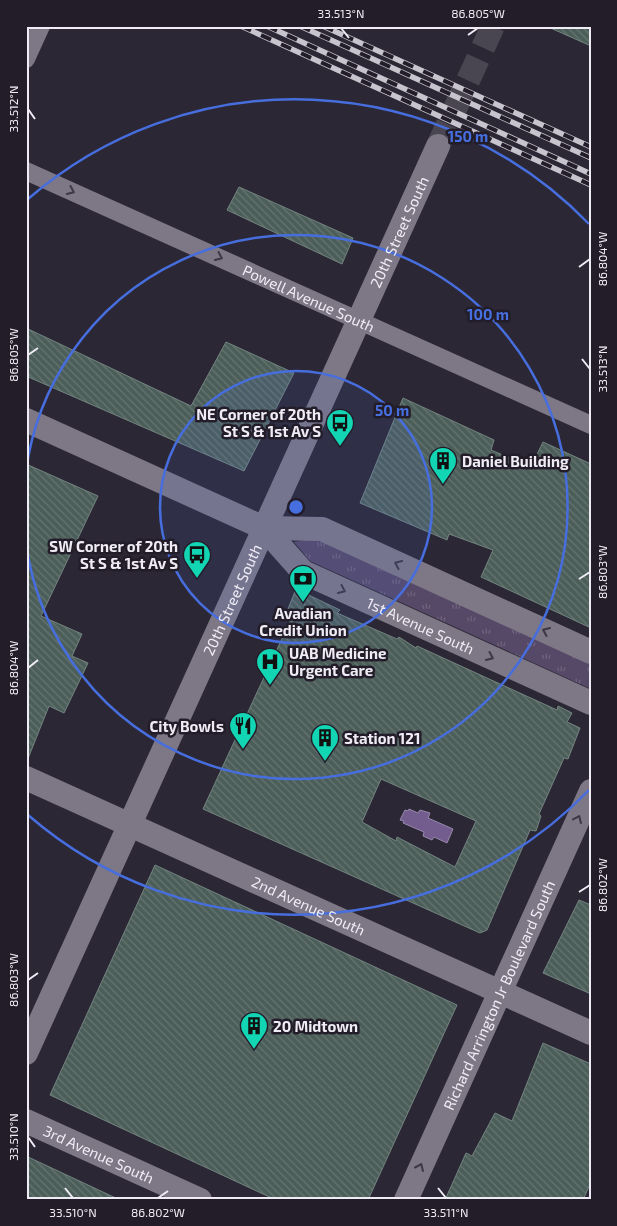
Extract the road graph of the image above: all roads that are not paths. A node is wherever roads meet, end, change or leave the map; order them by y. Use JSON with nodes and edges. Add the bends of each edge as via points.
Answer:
{"nodes":[{"id":1,"x":41,"y":26,"type":"edge"},
{"id":2,"x":26,"y":59,"type":"edge"},
{"id":3,"x":438,"y":146,"type":"tunnel mouth"},
{"id":4,"x":26,"y":171,"type":"edge"},
{"id":5,"x":360,"y":321,"type":"junction"},
{"id":6,"x":26,"y":420,"type":"edge"},
{"id":7,"x":591,"y":425,"type":"edge"},
{"id":8,"x":264,"y":528,"type":"junction"},
{"id":9,"x":591,"y":652,"type":"edge"},
{"id":10,"x":591,"y":703,"type":"edge"},
{"id":11,"x":26,"y":778,"type":"edge"},
{"id":12,"x":591,"y":791,"type":"edge"},
{"id":13,"x":130,"y":824,"type":"junction"},
{"id":14,"x":499,"y":992,"type":"junction"},
{"id":15,"x":591,"y":1033,"type":"edge"},
{"id":16,"x":26,"y":1053,"type":"edge"},
{"id":17,"x":26,"y":1121,"type":"edge"},
{"id":18,"x":200,"y":1200,"type":"edge"},
{"id":19,"x":406,"y":1200,"type":"edge"}],
"edges":[{"from":1,"to":2,"type":"street"},
{"from":3,"to":5,"type":"street","name":"20th Street South"},
{"from":4,"to":5,"type":"street","name":"Powell Avenue South","one_way":true},
{"from":5,"to":7,"type":"street","name":"Powell Avenue South"},
{"from":5,"to":8,"type":"street","name":"20th Street South"},
{"from":6,"to":8,"type":"street","name":"1st Avenue South"},
{"from":9,"to":8,"type":"street","name":"1st Avenue South","one_way":true,"via":[[322,529]]},
{"from":8,"to":10,"type":"street","name":"1st Avenue South","one_way":true,"via":[[303,572]]},
{"from":8,"to":13,"type":"street","name":"20th Street South"},
{"from":11,"to":13,"type":"street","name":"2nd Avenue South"},
{"from":14,"to":12,"type":"street","name":"Richard Arrington Jr Boulevard South","one_way":true},
{"from":13,"to":14,"type":"street","name":"2nd Avenue South"},
{"from":13,"to":16,"type":"street","name":"20th Street South"},
{"from":14,"to":15,"type":"street","name":"2nd Avenue South"},
{"from":19,"to":14,"type":"street","name":"Richard Arrington Jr Boulevard South","one_way":true},
{"from":17,"to":18,"type":"street","name":"3rd Avenue South"}]}
